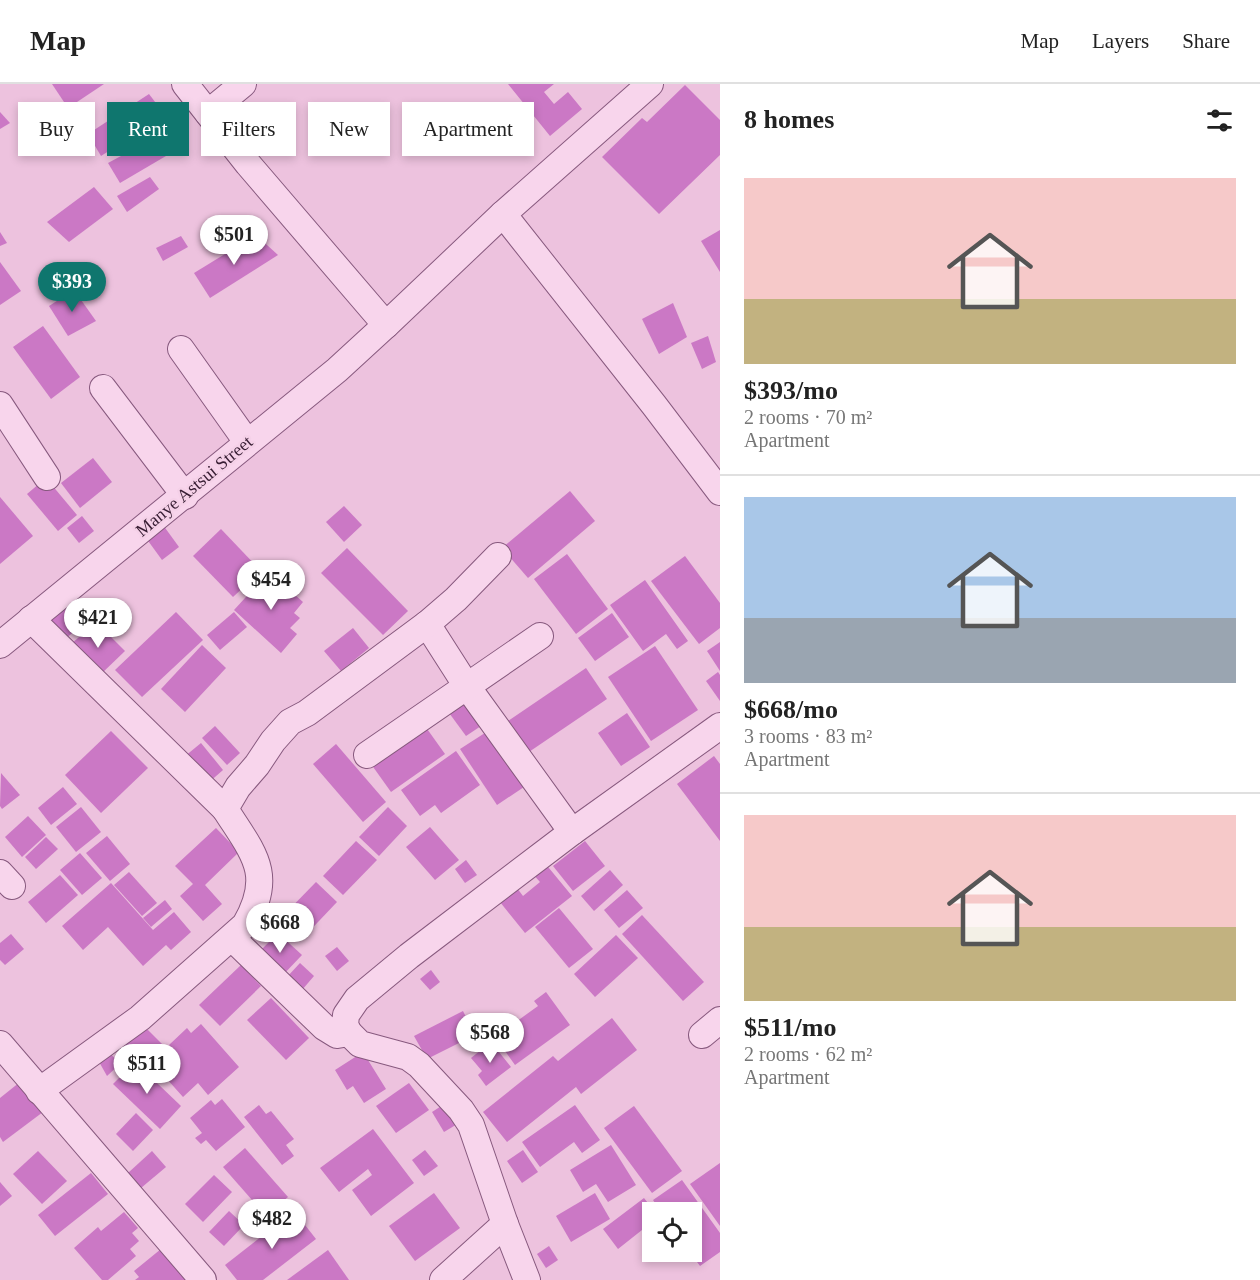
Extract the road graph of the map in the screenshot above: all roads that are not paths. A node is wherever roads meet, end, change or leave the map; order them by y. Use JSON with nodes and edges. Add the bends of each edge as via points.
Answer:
{"nodes":[{"id":1,"x":185,"y":84,"type":"edge"},
{"id":2,"x":243,"y":84,"type":"edge"},
{"id":3,"x":650,"y":84,"type":"edge"},
{"id":4,"x":221,"y":102,"type":"edge"},
{"id":5,"x":201,"y":104,"type":"edge"},
{"id":6,"x":242,"y":156,"type":"edge"},
{"id":7,"x":503,"y":214,"type":"junction"},
{"id":8,"x":386,"y":325,"type":"junction"},
{"id":9,"x":182,"y":349,"type":"dead end"},
{"id":10,"x":103,"y":388,"type":"dead end"},
{"id":11,"x":0,"y":405,"type":"edge"},
{"id":12,"x":247,"y":442,"type":"junction"},
{"id":13,"x":47,"y":477,"type":"dead end"},
{"id":14,"x":720,"y":492,"type":"edge"},
{"id":15,"x":185,"y":496,"type":"junction"},
{"id":16,"x":498,"y":556,"type":"dead end"},
{"id":17,"x":31,"y":619,"type":"junction"},
{"id":18,"x":427,"y":624,"type":"junction"},
{"id":19,"x":540,"y":636,"type":"dead end"},
{"id":20,"x":0,"y":645,"type":"edge"},
{"id":21,"x":466,"y":685,"type":"junction"},
{"id":22,"x":720,"y":726,"type":"edge"},
{"id":23,"x":367,"y":755,"type":"dead end"},
{"id":24,"x":225,"y":809,"type":"junction"},
{"id":25,"x":572,"y":832,"type":"junction"},
{"id":26,"x":232,"y":938,"type":"junction"},
{"id":27,"x":349,"y":1033,"type":"junction"},
{"id":28,"x":0,"y":1044,"type":"edge"},
{"id":29,"x":39,"y":1091,"type":"junction"},
{"id":30,"x":505,"y":1224,"type":"junction"},
{"id":31,"x":202,"y":1280,"type":"edge"},
{"id":32,"x":443,"y":1280,"type":"edge"},
{"id":33,"x":527,"y":1280,"type":"edge"}],
"edges":[{"from":1,"to":5,"type":"street"},
{"from":2,"to":4,"type":"street"},
{"from":3,"to":7,"type":"street","name":"Manye Astsui Street"},
{"from":6,"to":8,"type":"street"},
{"from":7,"to":8,"type":"street","name":"Manye Astsui Street"},
{"from":7,"to":14,"type":"street"},
{"from":8,"to":12,"type":"street","name":"Manye Astsui Street"},
{"from":9,"to":12,"type":"street"},
{"from":10,"to":15,"type":"street"},
{"from":11,"to":13,"type":"street"},
{"from":12,"to":15,"type":"street","name":"Manye Astsui Street"},
{"from":15,"to":17,"type":"street","name":"Manye Astsui Street"},
{"from":16,"to":18,"type":"street"},
{"from":17,"to":20,"type":"street","name":"Manye Astsui Street"},
{"from":17,"to":24,"type":"street"},
{"from":18,"to":21,"type":"street"},
{"from":18,"to":24,"type":"street","via":[[290,722]]},
{"from":19,"to":21,"type":"street"},
{"from":21,"to":23,"type":"street"},
{"from":21,"to":25,"type":"street"},
{"from":22,"to":25,"type":"street"},
{"from":24,"to":26,"type":"street","via":[[255,858],[261,880],[255,908]]},
{"from":25,"to":27,"type":"street","via":[[357,999],[346,1015]]},
{"from":26,"to":27,"type":"street","via":[[324,1027],[338,1035]]},
{"from":26,"to":29,"type":"street","via":[[141,1018]]},
{"from":27,"to":30,"type":"street","via":[[360,1044],[408,1057],[461,1110],[471,1125]]},
{"from":28,"to":29,"type":"street"},
{"from":29,"to":31,"type":"street"},
{"from":30,"to":32,"type":"street"},
{"from":30,"to":33,"type":"street"}]}
